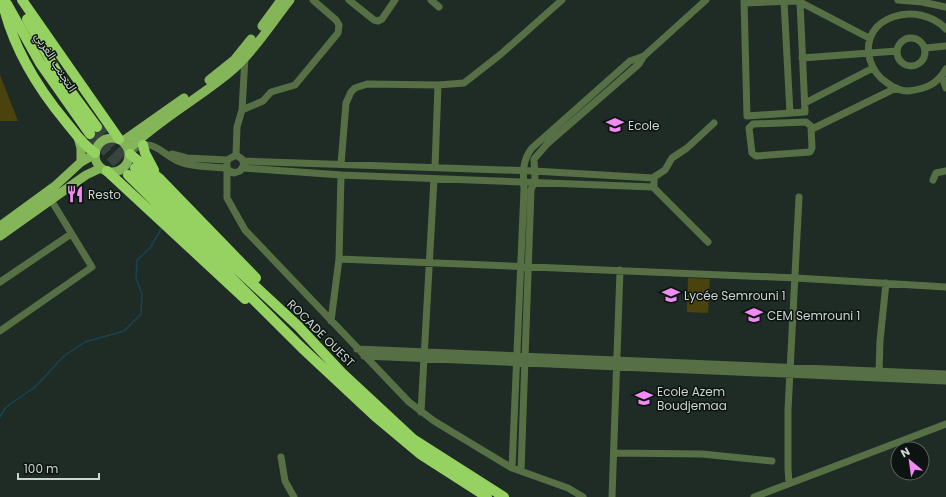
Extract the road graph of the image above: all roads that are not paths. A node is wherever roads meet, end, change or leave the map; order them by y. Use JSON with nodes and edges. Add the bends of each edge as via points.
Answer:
{"nodes":[{"id":1,"x":2,"y":0,"type":"edge"},
{"id":2,"x":6,"y":0,"type":"edge"},
{"id":3,"x":18,"y":0,"type":"edge"},
{"id":4,"x":22,"y":0,"type":"edge"},
{"id":5,"x":281,"y":0,"type":"edge"},
{"id":6,"x":290,"y":0,"type":"edge"},
{"id":7,"x":313,"y":0,"type":"edge"},
{"id":8,"x":348,"y":0,"type":"edge"},
{"id":9,"x":395,"y":0,"type":"edge"},
{"id":10,"x":431,"y":0,"type":"edge"},
{"id":11,"x":562,"y":0,"type":"edge"},
{"id":12,"x":706,"y":0,"type":"edge"},
{"id":13,"x":898,"y":0,"type":"edge"},
{"id":14,"x":784,"y":1,"type":"junction"},
{"id":15,"x":744,"y":2,"type":"edge"},
{"id":16,"x":800,"y":2,"type":"junction"},
{"id":17,"x":439,"y":7,"type":"dead end"},
{"id":18,"x":943,"y":7,"type":"edge"},
{"id":19,"x":931,"y":13,"type":"junction"},
{"id":20,"x":946,"y":29,"type":"edge"},
{"id":21,"x":869,"y":38,"type":"junction"},
{"id":22,"x":946,"y":46,"type":"edge"},
{"id":23,"x":925,"y":48,"type":"junction"},
{"id":24,"x":897,"y":51,"type":"junction"},
{"id":25,"x":868,"y":53,"type":"junction"},
{"id":26,"x":644,"y":56,"type":"junction"},
{"id":27,"x":245,"y":57,"type":"junction"},
{"id":28,"x":802,"y":58,"type":"junction"},
{"id":29,"x":873,"y":68,"type":"junction"},
{"id":30,"x":946,"y":69,"type":"edge"},
{"id":31,"x":942,"y":76,"type":"junction"},
{"id":32,"x":438,"y":84,"type":"junction"},
{"id":33,"x":896,"y":88,"type":"junction"},
{"id":34,"x":946,"y":88,"type":"edge"},
{"id":35,"x":805,"y":103,"type":"junction"},
{"id":36,"x":242,"y":110,"type":"junction"},
{"id":37,"x":790,"y":113,"type":"junction"},
{"id":38,"x":714,"y":123,"type":"dead end"},
{"id":39,"x":812,"y":129,"type":"junction"},
{"id":40,"x":77,"y":136,"type":"junction"},
{"id":41,"x":121,"y":140,"type":"junction"},
{"id":42,"x":144,"y":145,"type":"junction"},
{"id":43,"x":164,"y":151,"type":"junction"},
{"id":44,"x":129,"y":152,"type":"junction"},
{"id":45,"x":95,"y":153,"type":"junction"},
{"id":46,"x":236,"y":155,"type":"junction"},
{"id":47,"x":227,"y":160,"type":"junction"},
{"id":48,"x":81,"y":162,"type":"junction"},
{"id":49,"x":342,"y":164,"type":"junction"},
{"id":50,"x":241,"y":167,"type":"junction"},
{"id":51,"x":435,"y":168,"type":"junction"},
{"id":52,"x":228,"y":169,"type":"junction"},
{"id":53,"x":104,"y":170,"type":"junction"},
{"id":54,"x":523,"y":171,"type":"junction"},
{"id":55,"x":534,"y":171,"type":"junction"},
{"id":56,"x":946,"y":171,"type":"edge"},
{"id":57,"x":341,"y":175,"type":"junction"},
{"id":58,"x":159,"y":178,"type":"junction"},
{"id":59,"x":653,"y":178,"type":"junction"},
{"id":60,"x":434,"y":179,"type":"junction"},
{"id":61,"x":933,"y":180,"type":"dead end"},
{"id":62,"x":523,"y":183,"type":"junction"},
{"id":63,"x":533,"y":183,"type":"junction"},
{"id":64,"x":653,"y":187,"type":"junction"},
{"id":65,"x":799,"y":197,"type":"dead end"},
{"id":66,"x":50,"y":200,"type":"junction"},
{"id":67,"x":230,"y":207,"type":"junction"},
{"id":68,"x":0,"y":226,"type":"edge"},
{"id":69,"x":71,"y":234,"type":"junction"},
{"id":70,"x":0,"y":236,"type":"edge"},
{"id":71,"x":708,"y":242,"type":"dead end"},
{"id":72,"x":340,"y":259,"type":"junction"},
{"id":73,"x":431,"y":262,"type":"junction"},
{"id":74,"x":525,"y":267,"type":"junction"},
{"id":75,"x":620,"y":270,"type":"junction"},
{"id":76,"x":796,"y":278,"type":"junction"},
{"id":77,"x":0,"y":282,"type":"edge"},
{"id":78,"x":886,"y":283,"type":"junction"},
{"id":79,"x":946,"y":287,"type":"edge"},
{"id":80,"x":331,"y":321,"type":"junction"},
{"id":81,"x":298,"y":326,"type":"junction"},
{"id":82,"x":0,"y":331,"type":"edge"},
{"id":83,"x":302,"y":348,"type":"junction"},
{"id":84,"x":357,"y":350,"type":"junction"},
{"id":85,"x":425,"y":355,"type":"junction"},
{"id":86,"x":364,"y":356,"type":"junction"},
{"id":87,"x":518,"y":359,"type":"junction"},
{"id":88,"x":525,"y":359,"type":"junction"},
{"id":89,"x":616,"y":360,"type":"junction"},
{"id":90,"x":616,"y":368,"type":"junction"},
{"id":91,"x":790,"y":371,"type":"junction"},
{"id":92,"x":879,"y":372,"type":"junction"},
{"id":93,"x":946,"y":374,"type":"edge"},
{"id":94,"x":946,"y":381,"type":"edge"},
{"id":95,"x":421,"y":412,"type":"junction"},
{"id":96,"x":946,"y":424,"type":"edge"},
{"id":97,"x":614,"y":453,"type":"junction"},
{"id":98,"x":281,"y":457,"type":"dead end"},
{"id":99,"x":772,"y":461,"type":"dead end"},
{"id":100,"x":512,"y":468,"type":"junction"},
{"id":101,"x":521,"y":471,"type":"junction"},
{"id":102,"x":790,"y":483,"type":"junction"},
{"id":103,"x":294,"y":497,"type":"edge"},
{"id":104,"x":487,"y":497,"type":"edge"},
{"id":105,"x":504,"y":497,"type":"edge"},
{"id":106,"x":583,"y":497,"type":"edge"},
{"id":107,"x":612,"y":497,"type":"edge"},
{"id":108,"x":754,"y":497,"type":"edge"}],
"edges":[{"from":1,"to":40,"type":"highway","via":[[12,34],[31,75]]},
{"from":2,"to":3,"type":"highway","name":"التجنب الغربي","via":[[40,63],[94,131],[58,74]]},
{"from":4,"to":41,"type":"highway"},
{"from":5,"to":41,"type":"main road","via":[[234,60]]},
{"from":6,"to":27,"type":"main road"},
{"from":7,"to":36,"type":"street","via":[[336,20],[339,25],[338,33],[295,85],[271,92],[263,101]]},
{"from":8,"to":9,"type":"street","via":[[378,21]]},
{"from":10,"to":17,"type":"street"},
{"from":11,"to":32,"type":"street","via":[[469,80],[464,83]]},
{"from":12,"to":26,"type":"street"},
{"from":13,"to":18,"type":"street"},
{"from":14,"to":15,"type":"street"},
{"from":14,"to":16,"type":"street"},
{"from":14,"to":37,"type":"street"},
{"from":15,"to":37,"type":"street","via":[[747,116]]},
{"from":16,"to":21,"type":"street"},
{"from":16,"to":28,"type":"street"},
{"from":18,"to":19,"type":"street"},
{"from":19,"to":20,"type":"street"},
{"from":19,"to":21,"type":"street","via":[[916,7],[890,13],[879,22]]},
{"from":21,"to":25,"type":"street"},
{"from":22,"to":23,"type":"street"},
{"from":23,"to":24,"type":"street","via":[[919,41],[910,38],[901,42]]},
{"from":23,"to":24,"type":"street","via":[[923,60],[913,66],[901,62]]},
{"from":24,"to":25,"type":"street"},
{"from":25,"to":28,"type":"street"},
{"from":25,"to":29,"type":"street"},
{"from":26,"to":54,"type":"street","via":[[630,62],[532,148],[527,155]]},
{"from":26,"to":55,"type":"street","via":[[639,64],[538,153],[533,162]]},
{"from":27,"to":36,"type":"street"},
{"from":27,"to":44,"type":"main road","via":[[229,72],[148,132]]},
{"from":28,"to":35,"type":"street"},
{"from":29,"to":33,"type":"street","via":[[881,79]]},
{"from":29,"to":35,"type":"street"},
{"from":30,"to":31,"type":"street"},
{"from":31,"to":33,"type":"street","via":[[933,85],[921,89],[906,91]]},
{"from":31,"to":34,"type":"street"},
{"from":32,"to":49,"type":"street","via":[[367,84],[355,88],[347,97]]},
{"from":32,"to":51,"type":"street"},
{"from":33,"to":39,"type":"street"},
{"from":35,"to":37,"type":"street","via":[[805,112]]},
{"from":36,"to":46,"type":"street","via":[[237,127]]},
{"from":38,"to":59,"type":"street","via":[[672,158],[665,170]]},
{"from":39,"to":39,"type":"street","via":[[812,148],[808,153],[756,156],[751,151],[749,128],[753,124],[806,122]]},
{"from":40,"to":45,"type":"highway"},
{"from":40,"to":48,"type":"main road","via":[[81,148]]},
{"from":41,"to":44,"type":"main road"},
{"from":41,"to":45,"type":"main road","via":[[104,140]]},
{"from":42,"to":43,"type":"street"},
{"from":42,"to":44,"type":"street"},
{"from":42,"to":58,"type":"highway"},
{"from":43,"to":47,"type":"street","via":[[184,158]]},
{"from":43,"to":52,"type":"street","via":[[184,164]]},
{"from":44,"to":53,"type":"main road","via":[[127,164],[123,169]]},
{"from":44,"to":58,"type":"highway"},
{"from":45,"to":48,"type":"main road"},
{"from":45,"to":53,"type":"main road","via":[[98,164]]},
{"from":46,"to":47,"type":"street"},
{"from":46,"to":50,"type":"street","via":[[240,157]]},
{"from":47,"to":52,"type":"street"},
{"from":48,"to":68,"type":"main road","via":[[55,186]]},
{"from":49,"to":50,"type":"street"},
{"from":49,"to":51,"type":"street"},
{"from":49,"to":57,"type":"street"},
{"from":49,"to":57,"type":"street"},
{"from":50,"to":52,"type":"street"},
{"from":50,"to":57,"type":"street"},
{"from":50,"to":67,"type":"street","via":[[231,184]]},
{"from":51,"to":54,"type":"street"},
{"from":51,"to":60,"type":"street"},
{"from":51,"to":60,"type":"street"},
{"from":52,"to":67,"type":"street","via":[[226,195]]},
{"from":53,"to":66,"type":"main road","via":[[86,175]]},
{"from":53,"to":83,"type":"highway","via":[[234,290]]},
{"from":54,"to":55,"type":"street"},
{"from":54,"to":62,"type":"street"},
{"from":55,"to":59,"type":"street"},
{"from":55,"to":63,"type":"street"},
{"from":56,"to":61,"type":"street","via":[[936,173]]},
{"from":57,"to":60,"type":"street"},
{"from":57,"to":72,"type":"street"},
{"from":58,"to":81,"type":"highway","via":[[264,286]]},
{"from":59,"to":64,"type":"street"},
{"from":60,"to":62,"type":"street"},
{"from":60,"to":73,"type":"street"},
{"from":62,"to":63,"type":"street"},
{"from":62,"to":74,"type":"street"},
{"from":63,"to":64,"type":"street"},
{"from":63,"to":74,"type":"street"},
{"from":64,"to":71,"type":"street"},
{"from":65,"to":76,"type":"street"},
{"from":66,"to":69,"type":"street"},
{"from":66,"to":70,"type":"main road"},
{"from":67,"to":80,"type":"street","via":[[251,237]]},
{"from":69,"to":77,"type":"street"},
{"from":69,"to":82,"type":"street","via":[[92,267]]},
{"from":72,"to":73,"type":"street"},
{"from":72,"to":80,"type":"street"},
{"from":73,"to":74,"type":"street"},
{"from":73,"to":85,"type":"street"},
{"from":74,"to":75,"type":"street"},
{"from":74,"to":87,"type":"street"},
{"from":74,"to":88,"type":"street"},
{"from":75,"to":76,"type":"street"},
{"from":75,"to":89,"type":"street"},
{"from":76,"to":78,"type":"street"},
{"from":76,"to":91,"type":"street"},
{"from":78,"to":79,"type":"street"},
{"from":78,"to":92,"type":"street"},
{"from":80,"to":84,"type":"street"},
{"from":81,"to":83,"type":"highway","name":"ROCADE OUEST","via":[[131,172]]},
{"from":81,"to":105,"type":"highway","name":"ROCADE OUEST","via":[[342,373],[413,439]]},
{"from":83,"to":104,"type":"highway","name":"ROCADE OUEST","via":[[407,445]]},
{"from":84,"to":85,"type":"street"},
{"from":84,"to":86,"type":"street"},
{"from":85,"to":86,"type":"street"},
{"from":85,"to":87,"type":"street"},
{"from":85,"to":95,"type":"street"},
{"from":86,"to":95,"type":"street"},
{"from":87,"to":88,"type":"street"},
{"from":87,"to":100,"type":"street"},
{"from":88,"to":89,"type":"street"},
{"from":88,"to":90,"type":"street"},
{"from":88,"to":101,"type":"street"},
{"from":89,"to":90,"type":"street"},
{"from":89,"to":91,"type":"street"},
{"from":90,"to":91,"type":"street"},
{"from":90,"to":97,"type":"street"},
{"from":91,"to":92,"type":"street"},
{"from":91,"to":94,"type":"street"},
{"from":91,"to":102,"type":"street"},
{"from":92,"to":93,"type":"street"},
{"from":95,"to":100,"type":"street"},
{"from":96,"to":102,"type":"street"},
{"from":97,"to":99,"type":"street","via":[[702,454]]},
{"from":97,"to":107,"type":"street"},
{"from":98,"to":103,"type":"street","via":[[285,482]]},
{"from":100,"to":101,"type":"street"},
{"from":101,"to":106,"type":"street","via":[[568,488]]},
{"from":102,"to":108,"type":"street"}]}
